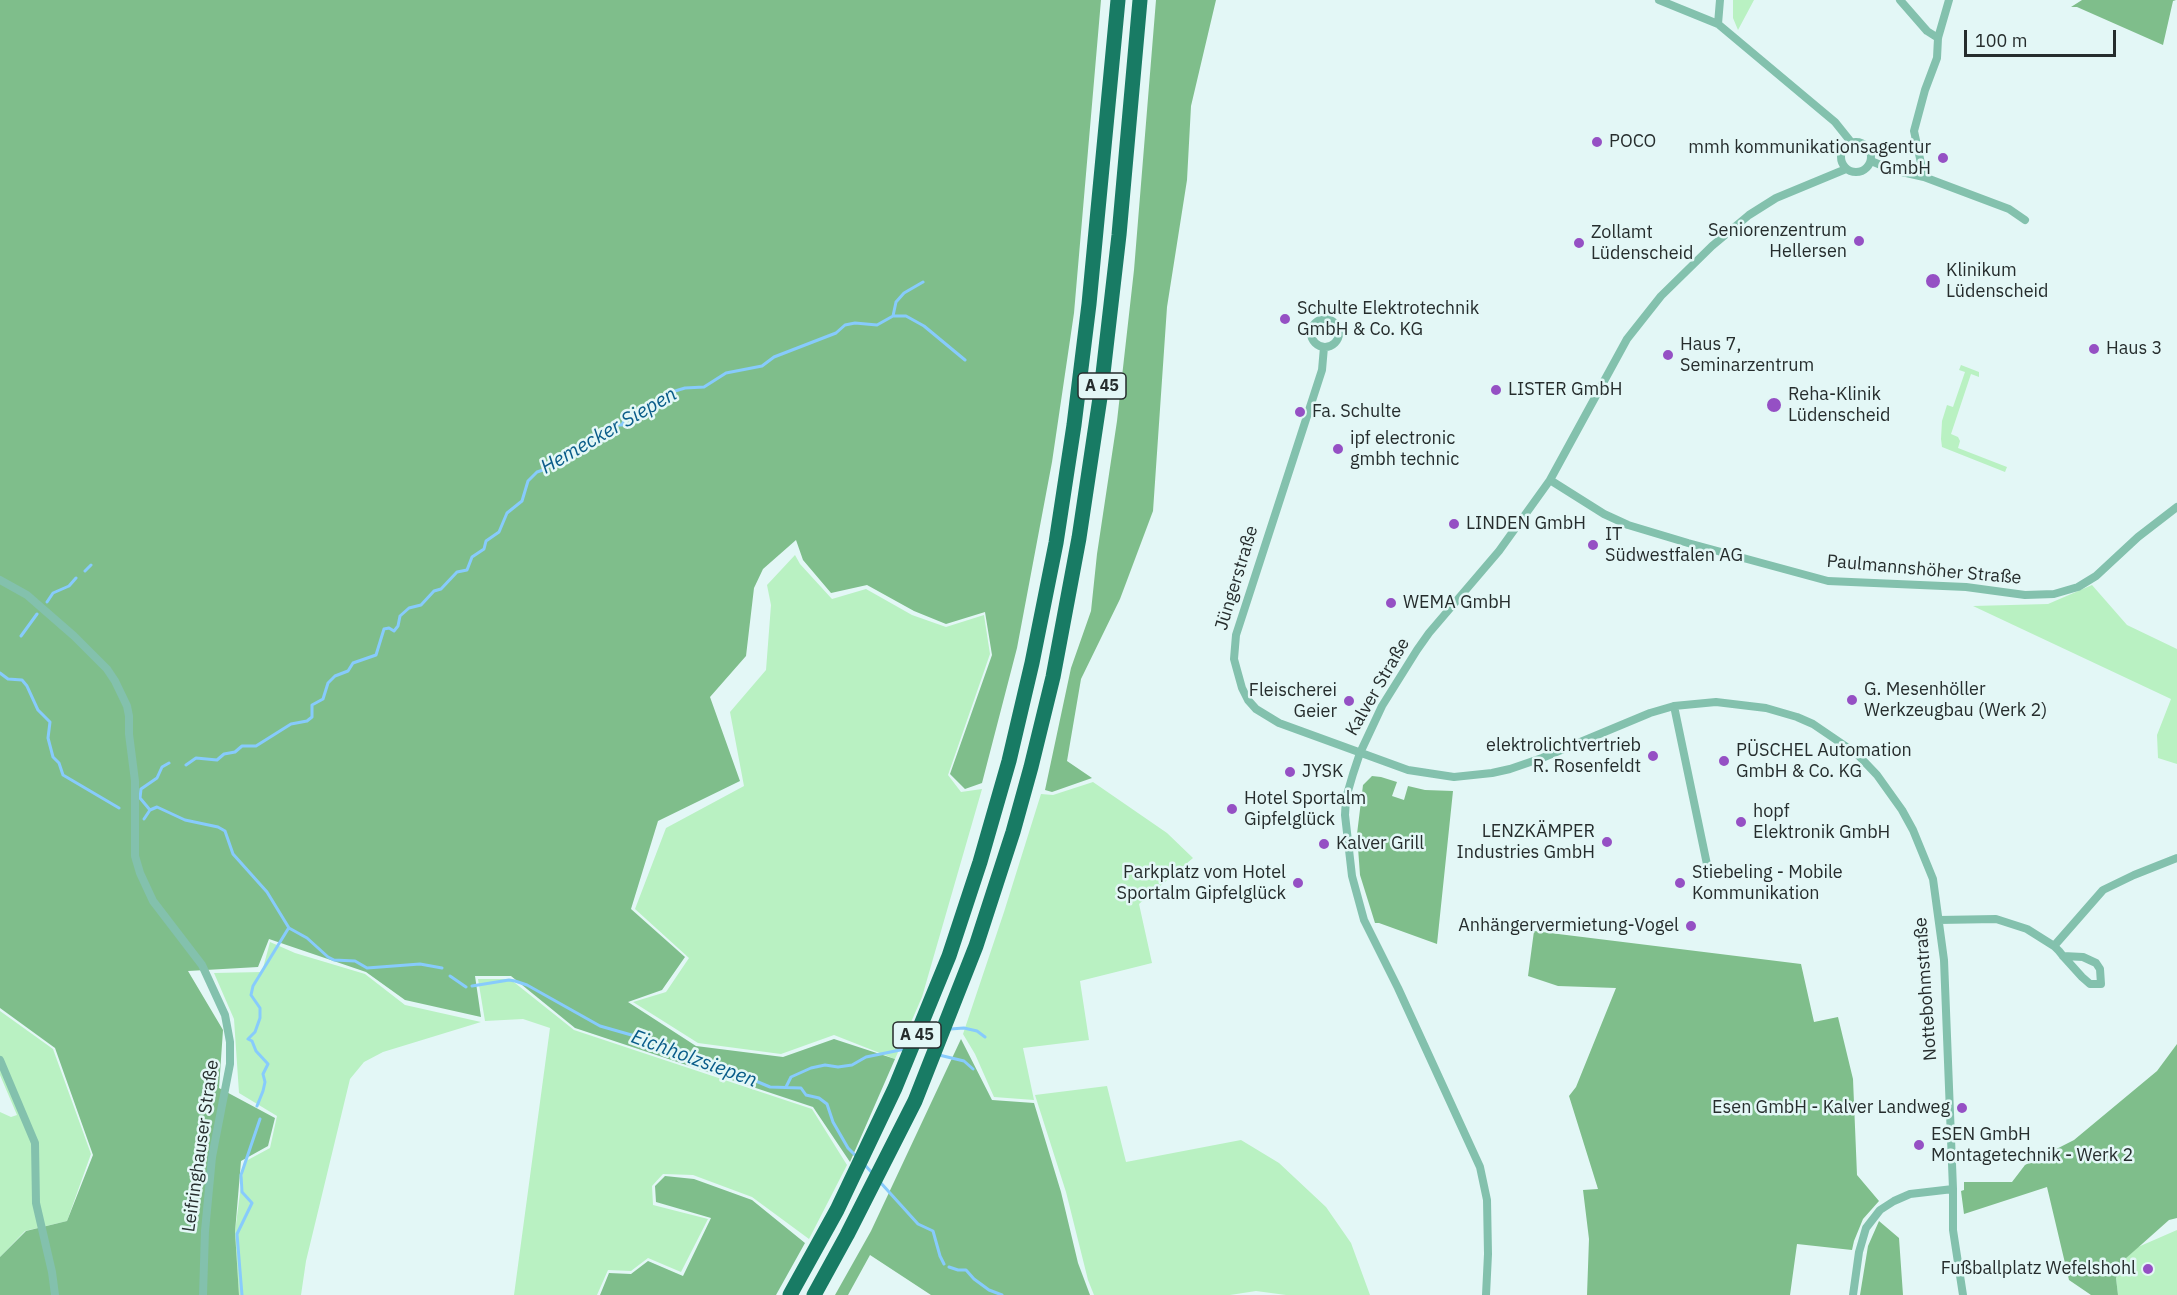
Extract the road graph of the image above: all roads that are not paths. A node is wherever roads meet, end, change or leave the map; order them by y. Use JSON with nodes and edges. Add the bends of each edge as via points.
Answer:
{"nodes":[{"id":1,"x":1118,"y":0,"type":"edge"},
{"id":2,"x":1140,"y":0,"type":"edge"},
{"id":3,"x":1659,"y":0,"type":"edge"},
{"id":4,"x":1720,"y":0,"type":"edge"},
{"id":5,"x":1900,"y":0,"type":"edge"},
{"id":6,"x":1949,"y":0,"type":"edge"},
{"id":7,"x":1718,"y":24,"type":"junction"},
{"id":8,"x":1938,"y":38,"type":"junction"},
{"id":9,"x":1851,"y":142,"type":"junction"},
{"id":10,"x":1871,"y":161,"type":"junction"},
{"id":11,"x":1846,"y":169,"type":"junction"},
{"id":12,"x":1923,"y":177,"type":"junction"},
{"id":13,"x":2025,"y":220,"type":"dead end"},
{"id":14,"x":1324,"y":347,"type":"dead end"},
{"id":15,"x":1550,"y":480,"type":"junction"},
{"id":16,"x":2177,"y":507,"type":"edge"},
{"id":17,"x":0,"y":580,"type":"edge"},
{"id":18,"x":1674,"y":706,"type":"junction"},
{"id":19,"x":1360,"y":753,"type":"junction"},
{"id":20,"x":2177,"y":858,"type":"edge"},
{"id":21,"x":1709,"y":874,"type":"dead end"},
{"id":22,"x":1939,"y":920,"type":"junction"},
{"id":23,"x":2054,"y":946,"type":"junction"},
{"id":24,"x":2063,"y":956,"type":"junction"},
{"id":25,"x":0,"y":1060,"type":"edge"},
{"id":26,"x":1953,"y":1189,"type":"junction"},
{"id":27,"x":55,"y":1295,"type":"edge"},
{"id":28,"x":203,"y":1295,"type":"edge"},
{"id":29,"x":790,"y":1295,"type":"edge"},
{"id":30,"x":814,"y":1295,"type":"edge"},
{"id":31,"x":1486,"y":1295,"type":"edge"},
{"id":32,"x":1853,"y":1295,"type":"edge"},
{"id":33,"x":1963,"y":1295,"type":"edge"}],
"edges":[{"from":1,"to":29,"type":"highway","number":"A 45","via":[[1074,425],[1035,652],[1009,761],[949,956],[899,1077],[837,1210]]},
{"from":2,"to":30,"type":"highway","number":"A 45","via":[[1101,391],[1079,538],[1053,677],[1031,767],[976,946],[915,1101]]},
{"from":3,"to":7,"type":"street"},
{"from":4,"to":7,"type":"street"},
{"from":5,"to":8,"type":"street"},
{"from":6,"to":8,"type":"street"},
{"from":7,"to":9,"type":"street","via":[[1836,122]]},
{"from":8,"to":12,"type":"street","via":[[1937,58],[1914,131]]},
{"from":9,"to":10,"type":"street","via":[[1866,145]]},
{"from":9,"to":11,"type":"street","via":[[1840,154]]},
{"from":10,"to":11,"type":"street","via":[[1860,172]]},
{"from":10,"to":12,"type":"street"},
{"from":11,"to":15,"type":"street","name":"Kalver Straße","via":[[1776,198],[1749,215],[1661,296],[1627,339]]},
{"from":12,"to":13,"type":"street","via":[[2009,209]]},
{"from":14,"to":19,"type":"street","name":"Jüngerstraße","via":[[1322,370],[1242,613],[1234,659],[1242,688],[1256,709],[1279,723]]},
{"from":15,"to":16,"type":"street","name":"Paulmannshöher Straße","via":[[1628,525],[1828,581],[1966,587],[2039,596],[2078,587],[2096,576]]},
{"from":15,"to":19,"type":"street","name":"Kalver Straße","via":[[1417,650]]},
{"from":17,"to":28,"type":"street","name":"Leifringhauser Straße","via":[[27,595],[74,636],[115,681],[129,716],[135,781],[135,856],[140,873],[153,901],[202,965],[225,1015],[230,1064],[212,1157]]},
{"from":18,"to":19,"type":"street","name":"Nottebohmstraße","via":[[1526,764],[1492,773],[1464,777],[1433,774],[1408,770]]},
{"from":18,"to":21,"type":"street"},
{"from":18,"to":22,"type":"street","name":"Nottebohmstraße","via":[[1738,703],[1785,712],[1813,724],[1852,750],[1890,792],[1913,831],[1933,879]]},
{"from":19,"to":31,"type":"street","name":"Kalver Straße","via":[[1346,798],[1352,876],[1364,920],[1480,1167],[1487,1209]]},
{"from":20,"to":23,"type":"street","via":[[2103,890]]},
{"from":22,"to":23,"type":"street","via":[[1996,919],[2027,929]]},
{"from":22,"to":26,"type":"street","name":"Nottebohmstraße"},
{"from":23,"to":24,"type":"street"},
{"from":24,"to":24,"type":"street","via":[[2090,984],[2101,984],[2096,963],[2083,957]]},
{"from":25,"to":27,"type":"street","via":[[35,1143],[36,1203]]},
{"from":26,"to":32,"type":"street","via":[[1910,1194],[1880,1210],[1866,1228]]},
{"from":26,"to":33,"type":"street","name":"Nottebohmstraße","via":[[1953,1230]]}]}
